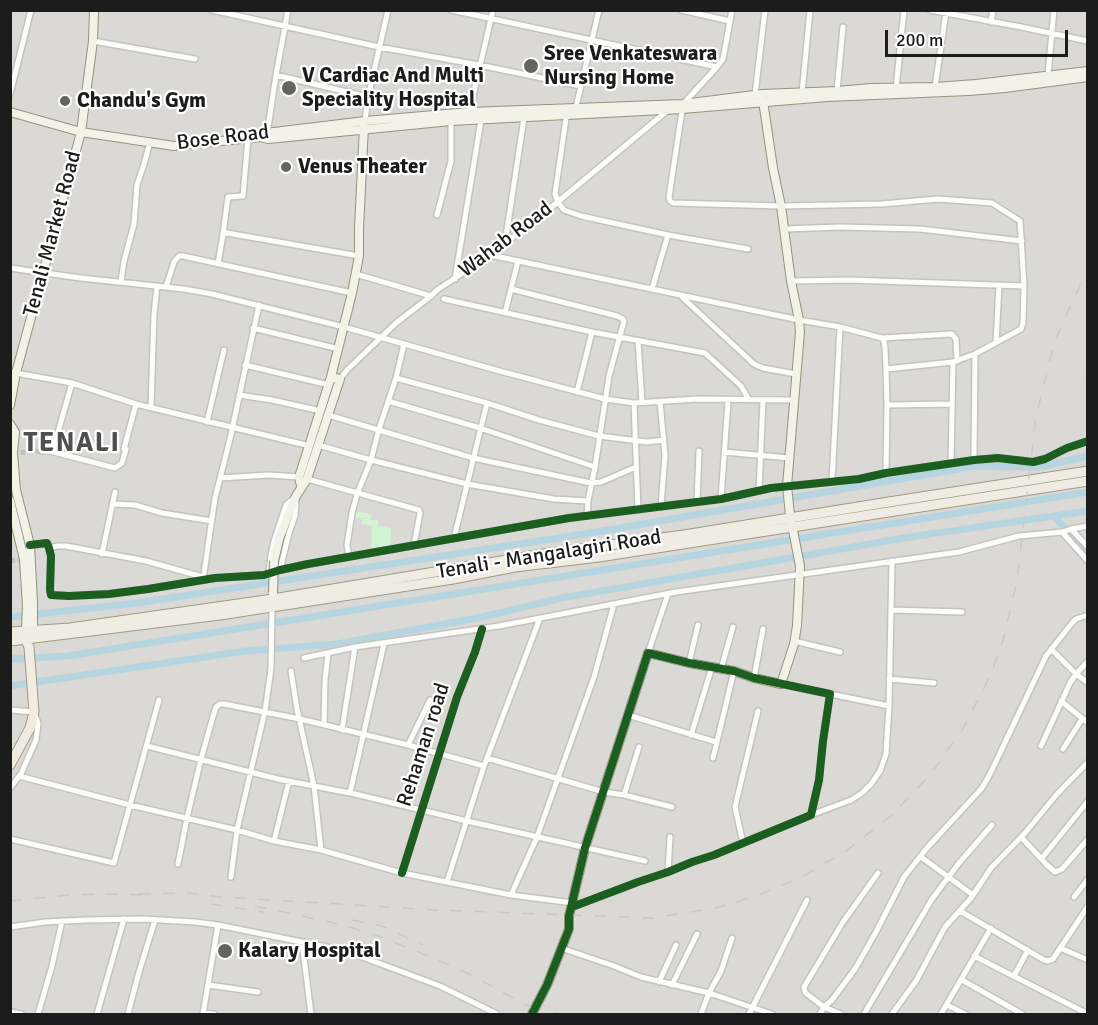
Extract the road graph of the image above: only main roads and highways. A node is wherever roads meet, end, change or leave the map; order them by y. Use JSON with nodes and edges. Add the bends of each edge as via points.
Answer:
{"nodes":[{"id":1,"x":93,"y":11,"type":"edge"},
{"id":2,"x":1088,"y":71,"type":"edge"},
{"id":3,"x":1088,"y":77,"type":"edge"},
{"id":4,"x":760,"y":97,"type":"junction"},
{"id":5,"x":680,"y":106,"type":"junction"},
{"id":6,"x":10,"y":112,"type":"edge"},
{"id":7,"x":571,"y":112,"type":"junction"},
{"id":8,"x":469,"y":116,"type":"junction"},
{"id":9,"x":364,"y":125,"type":"junction"},
{"id":10,"x":81,"y":132,"type":"junction"},
{"id":11,"x":13,"y":372,"type":"edge"},
{"id":12,"x":330,"y":381,"type":"junction"},
{"id":13,"x":10,"y":405,"type":"edge"},
{"id":14,"x":324,"y":413,"type":"junction"},
{"id":15,"x":10,"y":424,"type":"edge"},
{"id":16,"x":12,"y":452,"type":"edge"},
{"id":17,"x":1088,"y":471,"type":"edge"},
{"id":18,"x":1088,"y":480,"type":"edge"},
{"id":19,"x":10,"y":501,"type":"edge"},
{"id":20,"x":791,"y":523,"type":"junction"},
{"id":21,"x":24,"y":559,"type":"junction"},
{"id":22,"x":273,"y":604,"type":"junction"},
{"id":23,"x":10,"y":632,"type":"edge"},
{"id":24,"x":29,"y":634,"type":"junction"},
{"id":25,"x":10,"y":641,"type":"edge"},
{"id":26,"x":10,"y":765,"type":"edge"},
{"id":27,"x":532,"y":1014,"type":"edge"}],
"edges":[{"from":1,"to":10,"type":"main road","name":"Tenali Market Road"},
{"from":2,"to":4,"type":"main road","via":[[935,87]]},
{"from":3,"to":4,"type":"main road","via":[[923,94]]},
{"from":4,"to":5,"type":"main road"},
{"from":4,"to":20,"type":"main road","via":[[800,332],[789,458]]},
{"from":5,"to":7,"type":"main road"},
{"from":5,"to":7,"type":"main road","via":[[668,110]]},
{"from":6,"to":10,"type":"main road","name":"Bose Road"},
{"from":7,"to":8,"type":"main road"},
{"from":7,"to":8,"type":"main road","via":[[481,120]]},
{"from":8,"to":9,"type":"main road","name":"Bose Road"},
{"from":9,"to":10,"type":"main road","name":"Bose Road","via":[[174,146]]},
{"from":9,"to":12,"type":"main road","via":[[356,274]]},
{"from":10,"to":11,"type":"main road","name":"Tenali Market Road"},
{"from":11,"to":13,"type":"main road","name":"Tenali Market Road"},
{"from":12,"to":14,"type":"main road"},
{"from":12,"to":14,"type":"main road","via":[[340,380]]},
{"from":14,"to":22,"type":"main road","bridge":true,"via":[[279,539]]},
{"from":15,"to":16,"type":"main road","via":[[15,432]]},
{"from":16,"to":21,"type":"main road","via":[[16,490],[30,545]]},
{"from":17,"to":20,"type":"main road","via":[[889,501]]},
{"from":18,"to":20,"type":"main road"},
{"from":19,"to":21,"type":"main road"},
{"from":20,"to":22,"type":"main road","via":[[453,579]]},
{"from":20,"to":27,"type":"main road","via":[[800,570],[797,626],[781,684],[648,653],[585,848],[569,929]]},
{"from":21,"to":24,"type":"main road"},
{"from":22,"to":24,"type":"main road"},
{"from":23,"to":24,"type":"main road"},
{"from":24,"to":25,"type":"main road"},
{"from":24,"to":26,"type":"main road","via":[[32,721]]}]}
